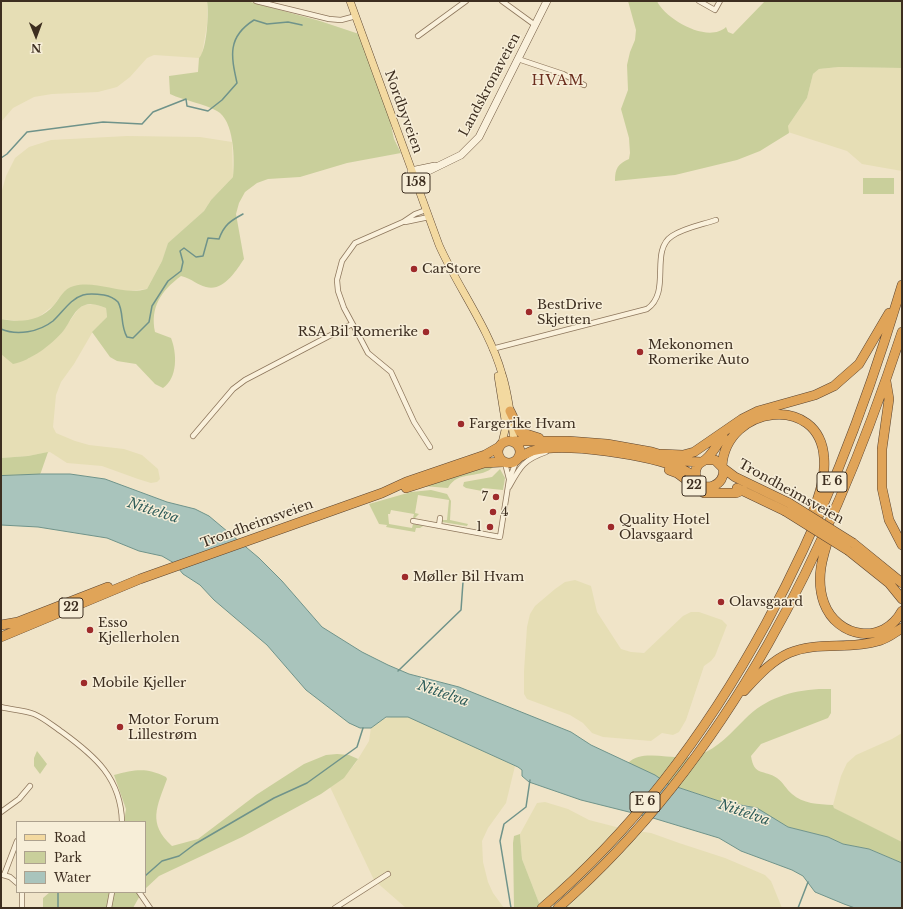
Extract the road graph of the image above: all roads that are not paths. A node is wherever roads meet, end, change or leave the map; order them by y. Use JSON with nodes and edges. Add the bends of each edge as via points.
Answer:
{"nodes":[{"id":1,"x":256,"y":1,"type":"edge"},
{"id":2,"x":350,"y":1,"type":"edge"},
{"id":3,"x":466,"y":1,"type":"edge"},
{"id":4,"x":502,"y":1,"type":"edge"},
{"id":5,"x":547,"y":1,"type":"edge"},
{"id":6,"x":699,"y":1,"type":"edge"},
{"id":7,"x":720,"y":1,"type":"edge"},
{"id":8,"x":356,"y":16,"type":"junction"},
{"id":9,"x":535,"y":25,"type":"junction"},
{"id":10,"x":418,"y":36,"type":"dead end"},
{"id":11,"x":518,"y":59,"type":"junction"},
{"id":12,"x":584,"y":85,"type":"dead end"},
{"id":13,"x":413,"y":174,"type":"junction"},
{"id":14,"x":427,"y":214,"type":"junction"},
{"id":15,"x":716,"y":220,"type":"dead end"},
{"id":16,"x":403,"y":222,"type":"junction"},
{"id":17,"x":901,"y":288,"type":"edge"},
{"id":18,"x":352,"y":324,"type":"junction"},
{"id":19,"x":902,"y":332,"type":"edge"},
{"id":20,"x":492,"y":349,"type":"junction"},
{"id":21,"x":496,"y":360,"type":"junction"},
{"id":22,"x":886,"y":379,"type":"junction"},
{"id":23,"x":510,"y":411,"type":"junction"},
{"id":24,"x":736,"y":424,"type":"junction"},
{"id":25,"x":193,"y":436,"type":"dead end"},
{"id":26,"x":515,"y":441,"type":"junction"},
{"id":27,"x":501,"y":445,"type":"junction"},
{"id":28,"x":555,"y":445,"type":"junction"},
{"id":29,"x":430,"y":447,"type":"dead end"},
{"id":30,"x":661,"y":454,"type":"junction"},
{"id":31,"x":517,"y":460,"type":"junction"},
{"id":32,"x":650,"y":460,"type":"junction"},
{"id":33,"x":703,"y":461,"type":"junction"},
{"id":34,"x":504,"y":463,"type":"junction"},
{"id":35,"x":722,"y":467,"type":"junction"},
{"id":36,"x":697,"y":478,"type":"junction"},
{"id":37,"x":509,"y":480,"type":"junction"},
{"id":38,"x":716,"y":485,"type":"junction"},
{"id":39,"x":508,"y":488,"type":"junction"},
{"id":40,"x":743,"y":490,"type":"junction"},
{"id":41,"x":382,"y":493,"type":"junction"},
{"id":42,"x":839,"y":501,"type":"junction"},
{"id":43,"x":787,"y":507,"type":"junction"},
{"id":44,"x":422,"y":515,"type":"dead end"},
{"id":45,"x":440,"y":518,"type":"dead end"},
{"id":46,"x":413,"y":521,"type":"dead end"},
{"id":47,"x":421,"y":522,"type":"junction"},
{"id":48,"x":439,"y":526,"type":"junction"},
{"id":49,"x":902,"y":545,"type":"edge"},
{"id":50,"x":851,"y":547,"type":"junction"},
{"id":51,"x":140,"y":579,"type":"junction"},
{"id":52,"x":789,"y":580,"type":"junction"},
{"id":53,"x":902,"y":583,"type":"edge"},
{"id":54,"x":902,"y":599,"type":"edge"},
{"id":55,"x":902,"y":612,"type":"edge"},
{"id":56,"x":1,"y":625,"type":"edge"},
{"id":57,"x":901,"y":629,"type":"edge"},
{"id":58,"x":1,"y":637,"type":"edge"},
{"id":59,"x":1,"y":707,"type":"edge"},
{"id":60,"x":10,"y":709,"type":"junction"},
{"id":61,"x":1,"y":710,"type":"edge"},
{"id":62,"x":725,"y":714,"type":"junction"},
{"id":63,"x":30,"y":786,"type":"dead end"},
{"id":64,"x":1,"y":812,"type":"edge"},
{"id":65,"x":122,"y":821,"type":"edge"},
{"id":66,"x":16,"y":843,"type":"edge"},
{"id":67,"x":388,"y":874,"type":"dead end"},
{"id":68,"x":2,"y":875,"type":"edge"},
{"id":69,"x":16,"y":882,"type":"edge"},
{"id":70,"x":22,"y":893,"type":"edge"},
{"id":71,"x":112,"y":893,"type":"edge"},
{"id":72,"x":140,"y":893,"type":"edge"},
{"id":73,"x":22,"y":908,"type":"edge"},
{"id":74,"x":109,"y":908,"type":"edge"},
{"id":75,"x":150,"y":908,"type":"edge"},
{"id":76,"x":335,"y":908,"type":"edge"},
{"id":77,"x":542,"y":908,"type":"edge"},
{"id":78,"x":558,"y":908,"type":"edge"}],
"edges":[{"from":1,"to":8,"type":"street","via":[[328,19],[341,20]]},
{"from":2,"to":8,"type":"main road","name":"Nordbyveien","number":"158"},
{"from":3,"to":10,"type":"street"},
{"from":4,"to":9,"type":"street"},
{"from":5,"to":9,"type":"street","name":"Landskronaveien"},
{"from":6,"to":7,"type":"street","via":[[715,10]]},
{"from":8,"to":13,"type":"main road","name":"Nordbyveien","number":"158"},
{"from":9,"to":11,"type":"street","name":"Landskronaveien"},
{"from":11,"to":12,"type":"street","via":[[563,74]]},
{"from":11,"to":13,"type":"street","name":"Landskronaveien","via":[[475,142],[461,155],[439,166]]},
{"from":13,"to":14,"type":"main road","name":"Nordbyveien","number":"158"},
{"from":14,"to":16,"type":"street"},
{"from":14,"to":16,"type":"street","via":[[415,214]]},
{"from":14,"to":20,"type":"main road","name":"Nordbyveien","number":"158","via":[[450,268]]},
{"from":15,"to":20,"type":"street","via":[[687,229],[666,242],[660,263],[658,297],[654,305],[647,309]]},
{"from":16,"to":18,"type":"street","via":[[355,243],[342,261],[337,280],[338,291]]},
{"from":17,"to":24,"type":"highway","via":[[864,357],[842,381],[815,395],[758,411]]},
{"from":17,"to":52,"type":"highway","number":"E 6","via":[[875,371],[849,441]]},
{"from":18,"to":25,"type":"street","via":[[245,380],[233,389]]},
{"from":18,"to":29,"type":"street","via":[[368,353],[391,372],[414,422]]},
{"from":19,"to":22,"type":"highway","number":"E 6"},
{"from":20,"to":21,"type":"main road","name":"Nordbyveien","number":"158"},
{"from":21,"to":23,"type":"main road","name":"Nordbyveien","number":"158","via":[[502,374]]},
{"from":21,"to":27,"type":"main road","name":"Nordbyveien","number":"158","via":[[506,426]]},
{"from":22,"to":42,"type":"highway","number":"E 6"},
{"from":22,"to":49,"type":"highway","number":"E 6","via":[[889,399],[882,449],[882,483],[889,520]]},
{"from":23,"to":26,"type":"main road","name":"Nordbyveien","number":"158"},
{"from":23,"to":28,"type":"highway","number":"22","via":[[523,434]]},
{"from":24,"to":30,"type":"highway","via":[[694,452],[683,455]]},
{"from":24,"to":33,"type":"highway"},
{"from":26,"to":27,"type":"highway","number":"22","via":[[506,440]]},
{"from":26,"to":28,"type":"highway","number":"22"},
{"from":26,"to":31,"type":"highway","via":[[519,449]]},
{"from":27,"to":34,"type":"highway","via":[[499,456]]},
{"from":27,"to":41,"type":"highway","name":"Trondheimsveien","number":"22","via":[[480,457],[406,482]]},
{"from":28,"to":30,"type":"highway","number":"22","via":[[607,444]]},
{"from":28,"to":31,"type":"highway","number":"22","via":[[532,451]]},
{"from":28,"to":32,"type":"highway","number":"22"},
{"from":28,"to":39,"type":"street","via":[[524,463]]},
{"from":30,"to":33,"type":"highway","number":"22","via":[[682,461]]},
{"from":31,"to":34,"type":"highway","number":"22"},
{"from":31,"to":37,"type":"street"},
{"from":32,"to":36,"type":"highway","number":"22","via":[[681,469]]},
{"from":32,"to":40,"type":"highway","number":"22","via":[[659,467],[677,473],[704,493],[736,493]]},
{"from":33,"to":35,"type":"highway","number":"22","via":[[715,460]]},
{"from":33,"to":36,"type":"highway","number":"22","via":[[696,471]]},
{"from":34,"to":37,"type":"street"},
{"from":34,"to":41,"type":"highway","name":"Trondheimsveien","number":"22","via":[[484,464],[429,482]]},
{"from":35,"to":38,"type":"highway","number":"22","via":[[723,478]]},
{"from":35,"to":43,"type":"highway","name":"Trondheimsveien","number":"22"},
{"from":35,"to":52,"type":"highway","via":[[724,451],[731,437],[759,418],[776,414],[795,417],[817,434],[824,454],[823,475],[818,498]]},
{"from":36,"to":38,"type":"highway","number":"22","via":[[705,486]]},
{"from":37,"to":39,"type":"street"},
{"from":38,"to":40,"type":"highway","name":"Trondheimsveien","number":"22"},
{"from":39,"to":48,"type":"street","via":[[500,537]]},
{"from":40,"to":43,"type":"highway","name":"Trondheimsveien","number":"22"},
{"from":41,"to":51,"type":"highway","name":"Trondheimsveien","number":"22"},
{"from":42,"to":55,"type":"highway","via":[[821,564],[820,588],[826,608],[846,629],[865,634],[887,629],[896,622]]},
{"from":42,"to":62,"type":"highway","number":"E 6","via":[[773,635]]},
{"from":43,"to":50,"type":"highway","name":"Trondheimsveien","number":"22","bridge":true},
{"from":44,"to":47,"type":"street"},
{"from":45,"to":48,"type":"street"},
{"from":46,"to":47,"type":"street"},
{"from":47,"to":48,"type":"street"},
{"from":50,"to":53,"type":"highway","name":"Trondheimsveien","number":"22"},
{"from":50,"to":54,"type":"highway","name":"Trondheimsveien","number":"22"},
{"from":51,"to":56,"type":"highway","name":"Trondheimsveien","number":"22","via":[[114,585],[22,620]]},
{"from":51,"to":58,"type":"highway","name":"Trondheimsveien","number":"22"},
{"from":52,"to":77,"type":"highway","number":"E 6","via":[[742,666],[686,749],[658,786],[600,853],[562,892]]},
{"from":57,"to":62,"type":"highway","via":[[874,642],[819,646],[789,653],[755,679]]},
{"from":59,"to":60,"type":"street"},
{"from":60,"to":61,"type":"street"},
{"from":60,"to":65,"type":"street","via":[[41,718],[96,760],[107,772],[117,790]]},
{"from":62,"to":78,"type":"highway","number":"E 6","via":[[652,811],[588,882]]},
{"from":63,"to":64,"type":"street","via":[[19,799]]},
{"from":66,"to":68,"type":"street"},
{"from":67,"to":76,"type":"street"},
{"from":68,"to":69,"type":"street"},
{"from":70,"to":73,"type":"street"},
{"from":71,"to":74,"type":"street"},
{"from":72,"to":75,"type":"street"}]}
